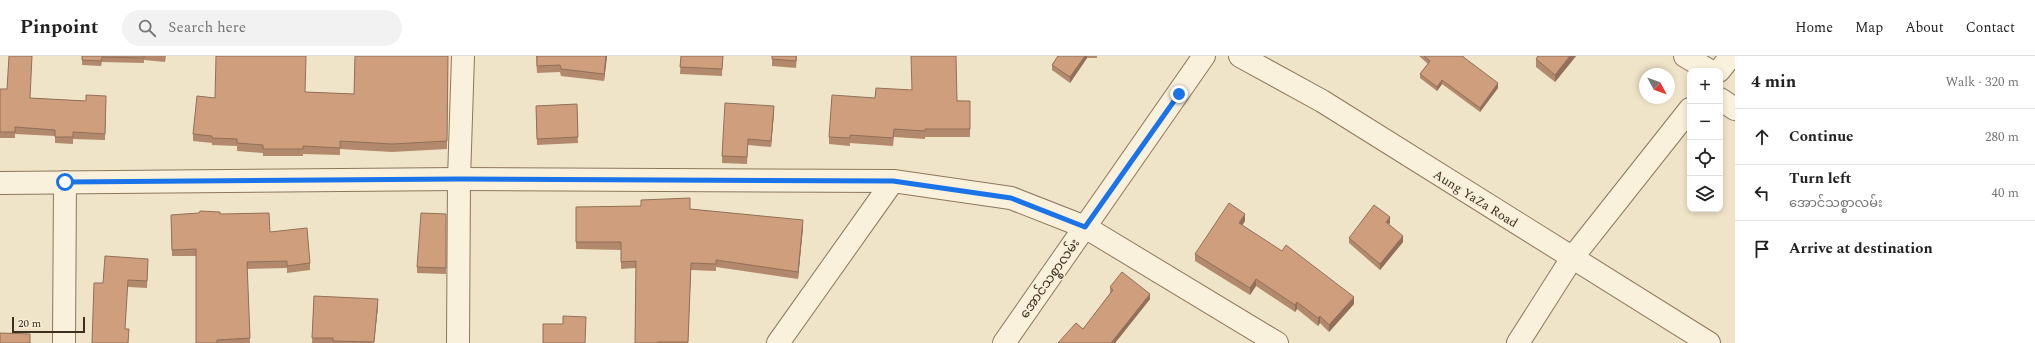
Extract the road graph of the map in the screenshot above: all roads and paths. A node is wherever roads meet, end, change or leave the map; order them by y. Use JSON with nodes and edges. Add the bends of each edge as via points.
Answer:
{"nodes":[{"id":1,"x":464,"y":56,"type":"edge"},
{"id":2,"x":1204,"y":56,"type":"edge"},
{"id":3,"x":1240,"y":56,"type":"edge"},
{"id":4,"x":1685,"y":56,"type":"edge"},
{"id":5,"x":1731,"y":56,"type":"edge"},
{"id":6,"x":1705,"y":68,"type":"edge"},
{"id":7,"x":1721,"y":68,"type":"edge"},
{"id":8,"x":1723,"y":102,"type":"edge"},
{"id":9,"x":1735,"y":109,"type":"edge"},
{"id":10,"x":1687,"y":113,"type":"edge"},
{"id":11,"x":459,"y":179,"type":"junction"},
{"id":12,"x":893,"y":181,"type":"junction"},
{"id":13,"x":65,"y":182,"type":"junction"},
{"id":14,"x":0,"y":183,"type":"edge"},
{"id":15,"x":1085,"y":227,"type":"junction"},
{"id":16,"x":1572,"y":258,"type":"junction"},
{"id":17,"x":1269,"y":341,"type":"edge"},
{"id":18,"x":64,"y":343,"type":"edge"},
{"id":19,"x":458,"y":343,"type":"edge"},
{"id":20,"x":778,"y":343,"type":"edge"},
{"id":21,"x":1004,"y":343,"type":"edge"},
{"id":22,"x":1518,"y":343,"type":"edge"},
{"id":23,"x":1709,"y":343,"type":"edge"}],
"edges":[{"from":1,"to":11,"type":"street"},
{"from":2,"to":15,"type":"street","name":"အောင်သစ္စာလမ်း"},
{"from":3,"to":16,"type":"street","name":"Aung YaZa Road","via":[[1322,101]]},
{"from":4,"to":6,"type":"street"},
{"from":5,"to":7,"type":"street"},
{"from":8,"to":9,"type":"street"},
{"from":10,"to":16,"type":"street"},
{"from":11,"to":12,"type":"street"},
{"from":11,"to":13,"type":"street"},
{"from":11,"to":19,"type":"street"},
{"from":12,"to":15,"type":"street","via":[[1011,198]]},
{"from":12,"to":20,"type":"street"},
{"from":13,"to":14,"type":"street"},
{"from":13,"to":18,"type":"street"},
{"from":15,"to":17,"type":"street"},
{"from":15,"to":21,"type":"street","name":"အောင်သစ္စာလမ်း"},
{"from":16,"to":22,"type":"street"},
{"from":16,"to":23,"type":"street","name":"Aung YaZa Road"}]}
